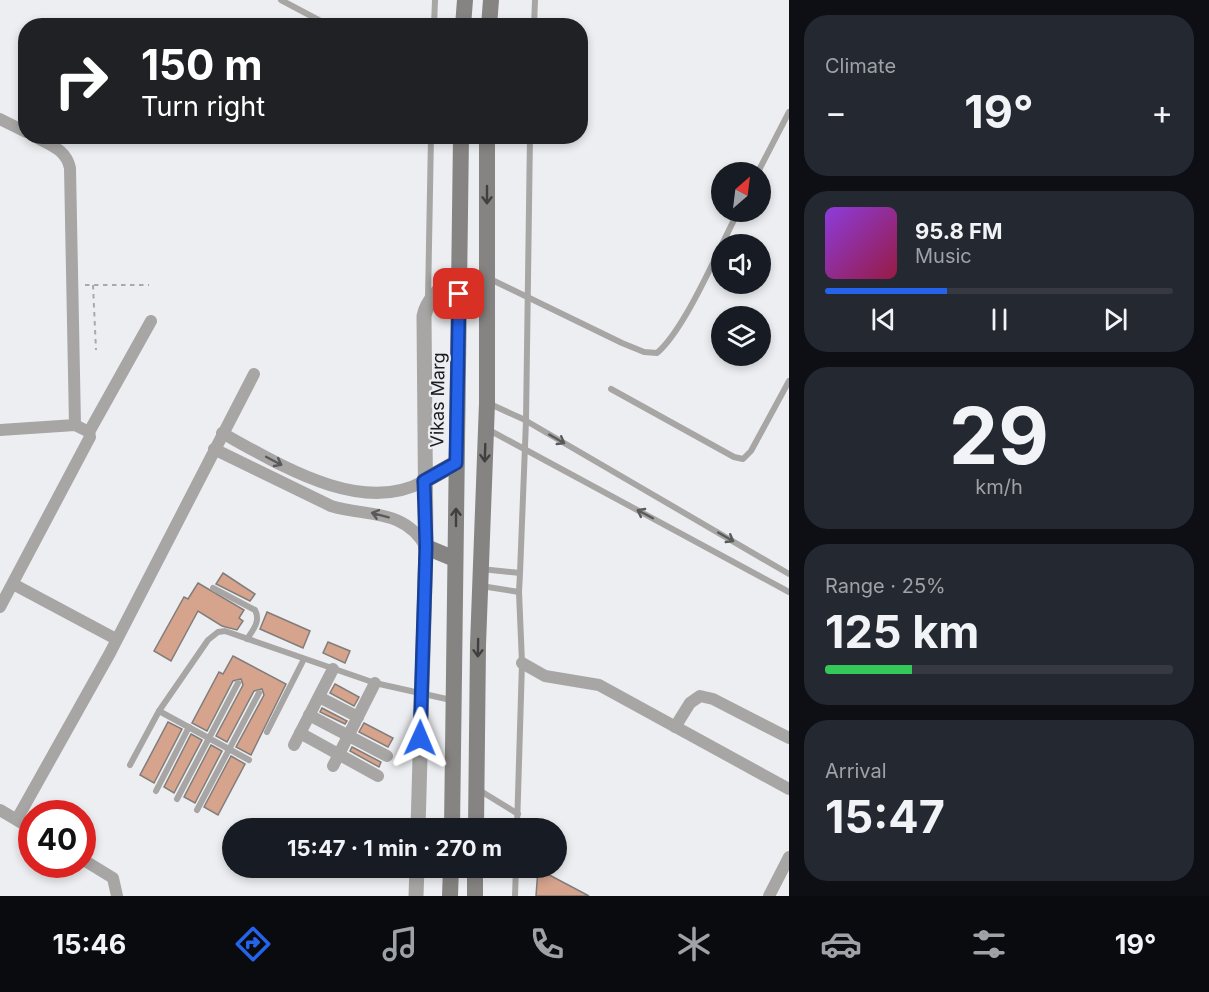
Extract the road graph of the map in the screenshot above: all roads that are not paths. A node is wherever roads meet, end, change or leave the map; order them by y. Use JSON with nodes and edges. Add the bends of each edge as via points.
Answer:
{"nodes":[{"id":1,"x":281,"y":0,"type":"edge"},
{"id":2,"x":435,"y":0,"type":"edge"},
{"id":3,"x":465,"y":0,"type":"edge"},
{"id":4,"x":491,"y":0,"type":"edge"},
{"id":5,"x":535,"y":0,"type":"edge"},
{"id":6,"x":315,"y":18,"type":"edge"},
{"id":7,"x":434,"y":18,"type":"edge"},
{"id":8,"x":464,"y":18,"type":"edge"},
{"id":9,"x":490,"y":18,"type":"edge"},
{"id":10,"x":534,"y":18,"type":"edge"},
{"id":11,"x":789,"y":112,"type":"edge"},
{"id":12,"x":0,"y":119,"type":"edge"},
{"id":13,"x":18,"y":128,"type":"edge"},
{"id":14,"x":49,"y":144,"type":"edge"},
{"id":15,"x":431,"y":144,"type":"edge"},
{"id":16,"x":461,"y":144,"type":"edge"},
{"id":17,"x":488,"y":144,"type":"edge"},
{"id":18,"x":530,"y":144,"type":"edge"},
{"id":19,"x":763,"y":162,"type":"edge"},
{"id":20,"x":733,"y":222,"type":"edge"},
{"id":21,"x":459,"y":273,"type":"junction"},
{"id":22,"x":487,"y":278,"type":"junction"},
{"id":23,"x":527,"y":296,"type":"junction"},
{"id":24,"x":429,"y":303,"type":"junction"},
{"id":25,"x":151,"y":321,"type":"dead end"},
{"id":26,"x":254,"y":374,"type":"dead end"},
{"id":27,"x":789,"y":381,"type":"edge"},
{"id":28,"x":611,"y":389,"type":"dead end"},
{"id":29,"x":487,"y":403,"type":"junction"},
{"id":30,"x":526,"y":421,"type":"junction"},
{"id":31,"x":75,"y":425,"type":"junction"},
{"id":32,"x":486,"y":428,"type":"junction"},
{"id":33,"x":0,"y":430,"type":"edge"},
{"id":34,"x":89,"y":432,"type":"junction"},
{"id":35,"x":222,"y":434,"type":"junction"},
{"id":36,"x":214,"y":449,"type":"junction"},
{"id":37,"x":525,"y":449,"type":"junction"},
{"id":38,"x":456,"y":463,"type":"junction"},
{"id":39,"x":424,"y":481,"type":"junction"},
{"id":40,"x":360,"y":490,"type":"junction"},
{"id":41,"x":358,"y":511,"type":"junction"},
{"id":42,"x":426,"y":547,"type":"junction"},
{"id":43,"x":455,"y":560,"type":"junction"},
{"id":44,"x":481,"y":569,"type":"junction"},
{"id":45,"x":520,"y":573,"type":"junction"},
{"id":46,"x":789,"y":574,"type":"edge"},
{"id":47,"x":13,"y":584,"type":"junction"},
{"id":48,"x":480,"y":586,"type":"junction"},
{"id":49,"x":213,"y":588,"type":"dead end"},
{"id":50,"x":519,"y":592,"type":"junction"},
{"id":51,"x":789,"y":592,"type":"edge"},
{"id":52,"x":0,"y":606,"type":"edge"},
{"id":53,"x":116,"y":639,"type":"junction"},
{"id":54,"x":247,"y":639,"type":"junction"},
{"id":55,"x":304,"y":659,"type":"junction"},
{"id":56,"x":522,"y":663,"type":"junction"},
{"id":57,"x":333,"y":669,"type":"junction"},
{"id":58,"x":238,"y":683,"type":"dead end"},
{"id":59,"x":375,"y":683,"type":"junction"},
{"id":60,"x":260,"y":693,"type":"dead end"},
{"id":61,"x":421,"y":693,"type":"junction"},
{"id":62,"x":319,"y":697,"type":"junction"},
{"id":63,"x":454,"y":701,"type":"junction"},
{"id":64,"x":159,"y":711,"type":"junction"},
{"id":65,"x":309,"y":715,"type":"junction"},
{"id":66,"x":358,"y":717,"type":"junction"},
{"id":67,"x":675,"y":727,"type":"junction"},
{"id":68,"x":189,"y":728,"type":"junction"},
{"id":69,"x":267,"y":732,"type":"dead end"},
{"id":70,"x":348,"y":736,"type":"junction"},
{"id":71,"x":209,"y":738,"type":"junction"},
{"id":72,"x":789,"y":738,"type":"edge"},
{"id":73,"x":230,"y":749,"type":"junction"},
{"id":74,"x":387,"y":756,"type":"dead end"},
{"id":75,"x":249,"y":760,"type":"dead end"},
{"id":76,"x":336,"y":760,"type":"junction"},
{"id":77,"x":130,"y":765,"type":"dead end"},
{"id":78,"x":378,"y":776,"type":"dead end"},
{"id":79,"x":476,"y":788,"type":"junction"},
{"id":80,"x":789,"y":789,"type":"edge"},
{"id":81,"x":156,"y":791,"type":"dead end"},
{"id":82,"x":177,"y":799,"type":"dead end"},
{"id":83,"x":0,"y":810,"type":"edge"},
{"id":84,"x":197,"y":810,"type":"dead end"},
{"id":85,"x":518,"y":814,"type":"junction"},
{"id":86,"x":418,"y":818,"type":"edge"},
{"id":87,"x":452,"y":818,"type":"edge"},
{"id":88,"x":476,"y":818,"type":"edge"},
{"id":89,"x":518,"y":818,"type":"edge"},
{"id":90,"x":17,"y":819,"type":"joint"},
{"id":91,"x":789,"y":857,"type":"edge"},
{"id":92,"x":96,"y":868,"type":"edge"},
{"id":93,"x":417,"y":878,"type":"edge"},
{"id":94,"x":451,"y":878,"type":"edge"},
{"id":95,"x":475,"y":878,"type":"edge"},
{"id":96,"x":516,"y":878,"type":"edge"},
{"id":97,"x":117,"y":896,"type":"edge"},
{"id":98,"x":416,"y":896,"type":"edge"},
{"id":99,"x":450,"y":896,"type":"edge"},
{"id":100,"x":475,"y":896,"type":"edge"},
{"id":101,"x":515,"y":896,"type":"edge"},
{"id":102,"x":769,"y":896,"type":"edge"}],
"edges":[{"from":1,"to":6,"type":"lane"},
{"from":2,"to":7,"type":"lane"},
{"from":3,"to":8,"type":"main road"},
{"from":4,"to":9,"type":"main road"},
{"from":5,"to":10,"type":"lane"},
{"from":11,"to":19,"type":"lane"},
{"from":12,"to":13,"type":"street"},
{"from":14,"to":31,"type":"street","via":[[68,158]]},
{"from":15,"to":24,"type":"lane"},
{"from":16,"to":21,"type":"main road","name":"Vikas Marg"},
{"from":17,"to":22,"type":"main road","one_way":true},
{"from":18,"to":23,"type":"lane"},
{"from":20,"to":23,"type":"lane","via":[[681,323],[657,353],[622,343]]},
{"from":21,"to":24,"type":"street"},
{"from":21,"to":38,"type":"main road","name":"Vikas Marg"},
{"from":22,"to":23,"type":"lane"},
{"from":22,"to":29,"type":"main road"},
{"from":23,"to":30,"type":"lane"},
{"from":24,"to":39,"type":"street","via":[[424,316]]},
{"from":25,"to":34,"type":"street"},
{"from":26,"to":35,"type":"street"},
{"from":27,"to":28,"type":"lane","via":[[751,451],[742,459]]},
{"from":29,"to":30,"type":"lane"},
{"from":29,"to":32,"type":"main road"},
{"from":30,"to":37,"type":"lane"},
{"from":30,"to":46,"type":"lane","one_way":true},
{"from":31,"to":33,"type":"street"},
{"from":31,"to":34,"type":"street"},
{"from":32,"to":37,"type":"lane"},
{"from":32,"to":44,"type":"main road","one_way":true},
{"from":34,"to":47,"type":"street","via":[[90,437]]},
{"from":35,"to":36,"type":"street"},
{"from":35,"to":40,"type":"street","one_way":true,"via":[[320,484]]},
{"from":36,"to":41,"type":"street","via":[[331,506]]},
{"from":36,"to":53,"type":"street"},
{"from":37,"to":45,"type":"lane"},
{"from":51,"to":37,"type":"lane","one_way":true},
{"from":38,"to":39,"type":"main road"},
{"from":43,"to":38,"type":"main road","name":"Vikas Marg","one_way":true},
{"from":39,"to":40,"type":"street","via":[[404,490]]},
{"from":39,"to":42,"type":"street"},
{"from":40,"to":41,"type":"street"},
{"from":42,"to":41,"type":"street","one_way":true,"via":[[407,525]]},
{"from":42,"to":43,"type":"main road"},
{"from":42,"to":61,"type":"street"},
{"from":43,"to":63,"type":"main road","name":"Vikas Marg"},
{"from":44,"to":45,"type":"lane"},
{"from":44,"to":48,"type":"main road"},
{"from":45,"to":50,"type":"lane"},
{"from":47,"to":52,"type":"street"},
{"from":47,"to":53,"type":"street"},
{"from":48,"to":50,"type":"lane"},
{"from":48,"to":79,"type":"main road","one_way":true},
{"from":49,"to":54,"type":"lane","via":[[255,610],[256,623]]},
{"from":50,"to":56,"type":"lane"},
{"from":53,"to":90,"type":"street"},
{"from":54,"to":55,"type":"lane"},
{"from":54,"to":64,"type":"lane","via":[[225,631],[208,640]]},
{"from":55,"to":57,"type":"lane"},
{"from":55,"to":69,"type":"lane"},
{"from":56,"to":67,"type":"street","via":[[545,676],[599,685]]},
{"from":56,"to":85,"type":"lane"},
{"from":57,"to":59,"type":"lane"},
{"from":57,"to":62,"type":"street"},
{"from":58,"to":71,"type":"lane"},
{"from":59,"to":61,"type":"lane"},
{"from":59,"to":66,"type":"street"},
{"from":60,"to":73,"type":"lane"},
{"from":61,"to":63,"type":"lane"},
{"from":61,"to":86,"type":"street"},
{"from":62,"to":65,"type":"street"},
{"from":62,"to":66,"type":"street"},
{"from":63,"to":87,"type":"main road","name":"Vikas Marg"},
{"from":64,"to":68,"type":"lane"},
{"from":64,"to":77,"type":"lane"},
{"from":65,"to":70,"type":"street"},
{"from":65,"to":76,"type":"street","via":[[297,739]]},
{"from":66,"to":70,"type":"street"},
{"from":67,"to":72,"type":"street","via":[[690,703],[700,696]]},
{"from":67,"to":80,"type":"street"},
{"from":68,"to":71,"type":"lane"},
{"from":68,"to":81,"type":"lane"},
{"from":70,"to":74,"type":"street"},
{"from":70,"to":76,"type":"street"},
{"from":71,"to":73,"type":"lane"},
{"from":71,"to":82,"type":"lane"},
{"from":73,"to":75,"type":"lane"},
{"from":73,"to":84,"type":"lane"},
{"from":76,"to":78,"type":"street"},
{"from":79,"to":85,"type":"lane"},
{"from":79,"to":88,"type":"main road"},
{"from":83,"to":90,"type":"street"},
{"from":85,"to":89,"type":"lane"},
{"from":91,"to":102,"type":"street"},
{"from":92,"to":97,"type":"street","via":[[112,878]]},
{"from":93,"to":98,"type":"street"},
{"from":94,"to":99,"type":"main road"},
{"from":95,"to":100,"type":"main road"},
{"from":96,"to":101,"type":"lane"}]}
